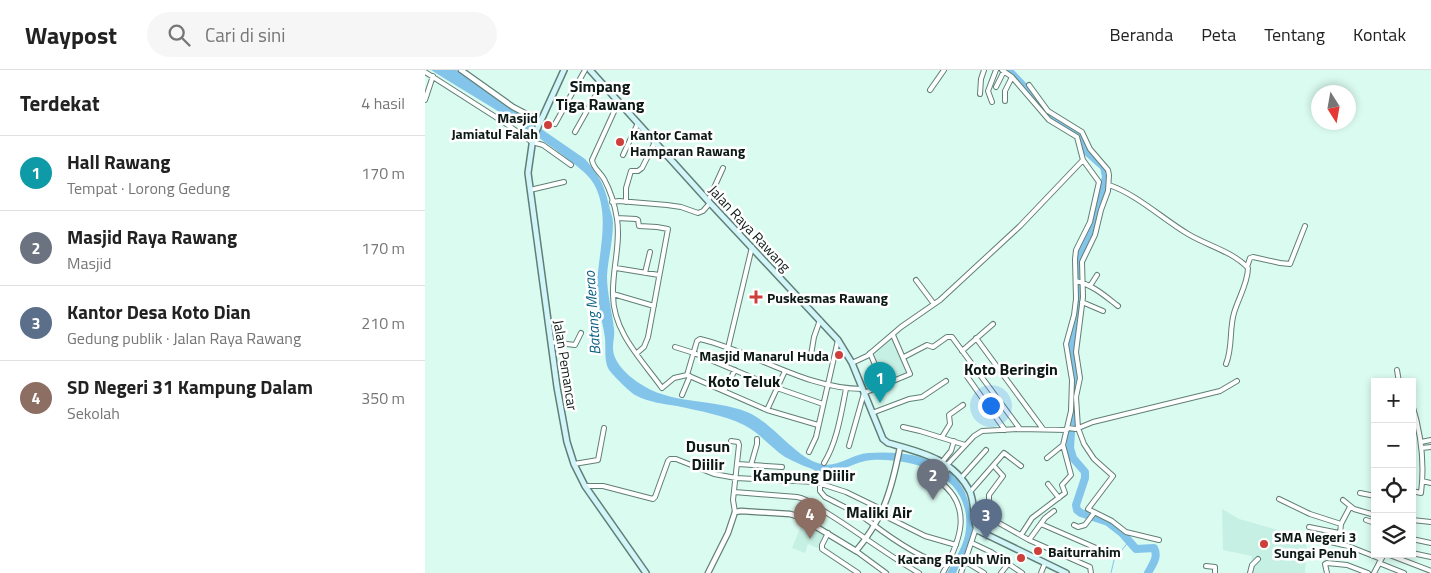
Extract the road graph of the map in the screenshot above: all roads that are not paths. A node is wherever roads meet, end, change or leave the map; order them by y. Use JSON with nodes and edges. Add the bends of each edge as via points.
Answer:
{"nodes":[{"id":1,"x":461,"y":70,"type":"edge"},
{"id":2,"x":564,"y":70,"type":"edge"},
{"id":3,"x":585,"y":70,"type":"edge"},
{"id":4,"x":590,"y":70,"type":"edge"},
{"id":5,"x":944,"y":70,"type":"edge"},
{"id":6,"x":984,"y":70,"type":"edge"},
{"id":7,"x":996,"y":70,"type":"edge"},
{"id":8,"x":1003,"y":70,"type":"edge"},
{"id":9,"x":425,"y":72,"type":"edge"},
{"id":10,"x":433,"y":76,"type":"junction"},
{"id":11,"x":1012,"y":77,"type":"junction"},
{"id":12,"x":602,"y":84,"type":"junction"},
{"id":13,"x":1029,"y":85,"type":"dead end"},
{"id":14,"x":996,"y":87,"type":"dead end"},
{"id":15,"x":930,"y":90,"type":"dead end"},
{"id":16,"x":980,"y":94,"type":"dead end"},
{"id":17,"x":425,"y":100,"type":"edge"},
{"id":18,"x":1005,"y":101,"type":"dead end"},
{"id":19,"x":992,"y":102,"type":"dead end"},
{"id":20,"x":618,"y":103,"type":"junction"},
{"id":21,"x":539,"y":122,"type":"junction"},
{"id":22,"x":637,"y":123,"type":"junction"},
{"id":23,"x":555,"y":124,"type":"dead end"},
{"id":24,"x":575,"y":132,"type":"dead end"},
{"id":25,"x":532,"y":140,"type":"junction"},
{"id":26,"x":655,"y":142,"type":"junction"},
{"id":27,"x":1090,"y":150,"type":"junction"},
{"id":28,"x":623,"y":155,"type":"dead end"},
{"id":29,"x":1083,"y":158,"type":"junction"},
{"id":30,"x":571,"y":165,"type":"dead end"},
{"id":31,"x":723,"y":168,"type":"dead end"},
{"id":32,"x":564,"y":182,"type":"dead end"},
{"id":33,"x":1109,"y":185,"type":"junction"},
{"id":34,"x":529,"y":190,"type":"junction"},
{"id":35,"x":612,"y":202,"type":"junction"},
{"id":36,"x":626,"y":202,"type":"junction"},
{"id":37,"x":709,"y":202,"type":"junction"},
{"id":38,"x":617,"y":218,"type":"junction"},
{"id":39,"x":1305,"y":226,"type":"dead end"},
{"id":40,"x":752,"y":247,"type":"junction"},
{"id":41,"x":650,"y":252,"type":"dead end"},
{"id":42,"x":1247,"y":267,"type":"junction"},
{"id":43,"x":616,"y":268,"type":"junction"},
{"id":44,"x":645,"y":273,"type":"junction"},
{"id":45,"x":659,"y":275,"type":"junction"},
{"id":46,"x":1097,"y":275,"type":"dead end"},
{"id":47,"x":916,"y":280,"type":"dead end"},
{"id":48,"x":1080,"y":282,"type":"junction"},
{"id":49,"x":1090,"y":286,"type":"junction"},
{"id":50,"x":613,"y":294,"type":"junction"},
{"id":51,"x":1082,"y":302,"type":"junction"},
{"id":52,"x":935,"y":304,"type":"junction"},
{"id":53,"x":654,"y":306,"type":"junction"},
{"id":54,"x":1118,"y":306,"type":"dead end"},
{"id":55,"x":1103,"y":311,"type":"dead end"},
{"id":56,"x":820,"y":320,"type":"junction"},
{"id":57,"x":993,"y":324,"type":"dead end"},
{"id":58,"x":581,"y":334,"type":"dead end"},
{"id":59,"x":893,"y":335,"type":"junction"},
{"id":60,"x":976,"y":338,"type":"junction"},
{"id":61,"x":838,"y":340,"type":"junction"},
{"id":62,"x":551,"y":342,"type":"junction"},
{"id":63,"x":675,"y":347,"type":"dead end"},
{"id":64,"x":728,"y":348,"type":"junction"},
{"id":65,"x":962,"y":351,"type":"junction"},
{"id":66,"x":637,"y":353,"type":"junction"},
{"id":67,"x":694,"y":353,"type":"junction"},
{"id":68,"x":871,"y":353,"type":"junction"},
{"id":69,"x":811,"y":355,"type":"dead end"},
{"id":70,"x":904,"y":357,"type":"junction"},
{"id":71,"x":851,"y":363,"type":"junction"},
{"id":72,"x":1226,"y":364,"type":"dead end"},
{"id":73,"x":735,"y":370,"type":"junction"},
{"id":74,"x":1397,"y":370,"type":"dead end"},
{"id":75,"x":785,"y":371,"type":"junction"},
{"id":76,"x":1079,"y":373,"type":"junction"},
{"id":77,"x":1072,"y":374,"type":"junction"},
{"id":78,"x":966,"y":375,"type":"dead end"},
{"id":79,"x":688,"y":376,"type":"junction"},
{"id":80,"x":1398,"y":378,"type":"edge"},
{"id":81,"x":946,"y":381,"type":"dead end"},
{"id":82,"x":1237,"y":381,"type":"dead end"},
{"id":83,"x":828,"y":385,"type":"junction"},
{"id":84,"x":884,"y":386,"type":"junction"},
{"id":85,"x":777,"y":388,"type":"junction"},
{"id":86,"x":846,"y":389,"type":"junction"},
{"id":87,"x":724,"y":391,"type":"junction"},
{"id":88,"x":864,"y":391,"type":"junction"},
{"id":89,"x":682,"y":395,"type":"dead end"},
{"id":90,"x":823,"y":404,"type":"junction"},
{"id":91,"x":963,"y":405,"type":"dead end"},
{"id":92,"x":767,"y":410,"type":"junction"},
{"id":93,"x":872,"y":413,"type":"junction"},
{"id":94,"x":1416,"y":421,"type":"edge"},
{"id":95,"x":818,"y":425,"type":"junction"},
{"id":96,"x":903,"y":427,"type":"dead end"},
{"id":97,"x":604,"y":428,"type":"dead end"},
{"id":98,"x":1068,"y":428,"type":"junction"},
{"id":99,"x":1020,"y":429,"type":"junction"},
{"id":100,"x":1044,"y":429,"type":"junction"},
{"id":101,"x":1077,"y":429,"type":"junction"},
{"id":102,"x":1005,"y":430,"type":"junction"},
{"id":103,"x":942,"y":438,"type":"junction"},
{"id":104,"x":757,"y":439,"type":"dead end"},
{"id":105,"x":1431,"y":440,"type":"edge"},
{"id":106,"x":731,"y":441,"type":"dead end"},
{"id":107,"x":954,"y":441,"type":"junction"},
{"id":108,"x":1421,"y":442,"type":"junction"},
{"id":109,"x":965,"y":445,"type":"junction"},
{"id":110,"x":849,"y":446,"type":"dead end"},
{"id":111,"x":1063,"y":446,"type":"junction"},
{"id":112,"x":1431,"y":447,"type":"edge"},
{"id":113,"x":900,"y":448,"type":"junction"},
{"id":114,"x":1422,"y":448,"type":"junction"},
{"id":115,"x":985,"y":450,"type":"dead end"},
{"id":116,"x":809,"y":452,"type":"dead end"},
{"id":117,"x":1047,"y":458,"type":"dead end"},
{"id":118,"x":824,"y":463,"type":"dead end"},
{"id":119,"x":574,"y":464,"type":"junction"},
{"id":120,"x":738,"y":464,"type":"junction"},
{"id":121,"x":751,"y":465,"type":"junction"},
{"id":122,"x":946,"y":466,"type":"junction"},
{"id":123,"x":994,"y":466,"type":"junction"},
{"id":124,"x":1021,"y":466,"type":"dead end"},
{"id":125,"x":782,"y":467,"type":"dead end"},
{"id":126,"x":816,"y":473,"type":"dead end"},
{"id":127,"x":736,"y":478,"type":"junction"},
{"id":128,"x":961,"y":478,"type":"junction"},
{"id":129,"x":1423,"y":481,"type":"junction"},
{"id":130,"x":817,"y":483,"type":"junction"},
{"id":131,"x":1431,"y":483,"type":"edge"},
{"id":132,"x":1048,"y":484,"type":"dead end"},
{"id":133,"x":585,"y":486,"type":"junction"},
{"id":134,"x":734,"y":492,"type":"junction"},
{"id":135,"x":970,"y":492,"type":"junction"},
{"id":136,"x":1416,"y":492,"type":"edge"},
{"id":137,"x":1360,"y":493,"type":"dead end"},
{"id":138,"x":1371,"y":495,"type":"edge"},
{"id":139,"x":1059,"y":498,"type":"junction"},
{"id":140,"x":1279,"y":499,"type":"dead end"},
{"id":141,"x":1343,"y":500,"type":"dead end"},
{"id":142,"x":1350,"y":507,"type":"junction"},
{"id":143,"x":735,"y":512,"type":"junction"},
{"id":144,"x":882,"y":512,"type":"junction"},
{"id":145,"x":1054,"y":512,"type":"dead end"},
{"id":146,"x":1371,"y":514,"type":"edge"},
{"id":147,"x":975,"y":515,"type":"junction"},
{"id":148,"x":1093,"y":515,"type":"junction"},
{"id":149,"x":1366,"y":520,"type":"dead end"},
{"id":150,"x":1416,"y":520,"type":"edge"},
{"id":151,"x":1371,"y":522,"type":"edge"},
{"id":152,"x":1431,"y":522,"type":"edge"},
{"id":153,"x":1041,"y":524,"type":"junction"},
{"id":154,"x":1341,"y":524,"type":"junction"},
{"id":155,"x":1074,"y":525,"type":"dead end"},
{"id":156,"x":874,"y":526,"type":"junction"},
{"id":157,"x":976,"y":526,"type":"junction"},
{"id":158,"x":1309,"y":527,"type":"dead end"},
{"id":159,"x":828,"y":533,"type":"junction"},
{"id":160,"x":1339,"y":533,"type":"junction"},
{"id":161,"x":1021,"y":535,"type":"junction"},
{"id":162,"x":1309,"y":538,"type":"dead end"},
{"id":163,"x":866,"y":539,"type":"junction"},
{"id":164,"x":1029,"y":540,"type":"junction"},
{"id":165,"x":1159,"y":540,"type":"dead end"},
{"id":166,"x":1416,"y":540,"type":"edge"},
{"id":167,"x":972,"y":543,"type":"junction"},
{"id":168,"x":1431,"y":543,"type":"edge"},
{"id":169,"x":1339,"y":544,"type":"junction"},
{"id":170,"x":956,"y":545,"type":"junction"},
{"id":171,"x":856,"y":551,"type":"junction"},
{"id":172,"x":1103,"y":551,"type":"dead end"},
{"id":173,"x":1416,"y":554,"type":"edge"},
{"id":174,"x":1431,"y":557,"type":"edge"},
{"id":175,"x":1382,"y":558,"type":"edge"},
{"id":176,"x":1396,"y":558,"type":"edge"},
{"id":177,"x":1259,"y":559,"type":"dead end"},
{"id":178,"x":1380,"y":561,"type":"junction"},
{"id":179,"x":966,"y":562,"type":"junction"},
{"id":180,"x":1008,"y":564,"type":"junction"},
{"id":181,"x":1045,"y":564,"type":"junction"},
{"id":182,"x":947,"y":566,"type":"junction"},
{"id":183,"x":1206,"y":566,"type":"dead end"},
{"id":184,"x":1431,"y":571,"type":"edge"},
{"id":185,"x":855,"y":572,"type":"edge"},
{"id":186,"x":646,"y":573,"type":"edge"},
{"id":187,"x":708,"y":573,"type":"edge"},
{"id":188,"x":886,"y":573,"type":"edge"},
{"id":189,"x":919,"y":573,"type":"edge"},
{"id":190,"x":943,"y":573,"type":"edge"},
{"id":191,"x":961,"y":573,"type":"edge"},
{"id":192,"x":983,"y":573,"type":"edge"},
{"id":193,"x":1001,"y":573,"type":"edge"},
{"id":194,"x":1022,"y":573,"type":"edge"},
{"id":195,"x":1041,"y":573,"type":"edge"},
{"id":196,"x":1066,"y":573,"type":"edge"},
{"id":197,"x":1091,"y":573,"type":"edge"},
{"id":198,"x":1215,"y":573,"type":"edge"},
{"id":199,"x":1250,"y":573,"type":"edge"},
{"id":200,"x":1327,"y":573,"type":"edge"},
{"id":201,"x":1368,"y":573,"type":"edge"},
{"id":202,"x":1374,"y":573,"type":"edge"},
{"id":203,"x":1404,"y":573,"type":"edge"}],
"edges":[{"from":1,"to":21,"type":"street"},
{"from":2,"to":21,"type":"main road","name":"Jalan Pemancar"},
{"from":3,"to":23,"type":"street"},
{"from":4,"to":12,"type":"main road","name":"Jalan Raya Rawang"},
{"from":5,"to":15,"type":"street"},
{"from":6,"to":16,"type":"street"},
{"from":7,"to":19,"type":"street","via":[[988,91]]},
{"from":8,"to":11,"type":"street"},
{"from":8,"to":14,"type":"street"},
{"from":9,"to":10,"type":"street"},
{"from":10,"to":17,"type":"street"},
{"from":10,"to":25,"type":"street"},
{"from":11,"to":18,"type":"street","via":[[1005,91]]},
{"from":11,"to":29,"type":"street","via":[[1049,120],[1077,137]]},
{"from":12,"to":20,"type":"main road","name":"Jalan Raya Rawang"},
{"from":12,"to":24,"type":"street"},
{"from":13,"to":27,"type":"street","via":[[1048,111],[1082,132]]},
{"from":20,"to":22,"type":"main road","name":"Jalan Raya Rawang"},
{"from":20,"to":35,"type":"street","via":[[592,160],[605,181]]},
{"from":21,"to":25,"type":"main road","name":"Jalan Pemancar"},
{"from":22,"to":26,"type":"main road","name":"Jalan Raya Rawang"},
{"from":22,"to":28,"type":"street"},
{"from":25,"to":30,"type":"street"},
{"from":25,"to":34,"type":"main road","name":"Jalan Pemancar","via":[[528,163]]},
{"from":26,"to":36,"type":"street","via":[[642,168],[631,171]]},
{"from":26,"to":37,"type":"main road","name":"Jalan Raya Rawang"},
{"from":27,"to":29,"type":"street"},
{"from":27,"to":33,"type":"street","via":[[1108,170]]},
{"from":29,"to":48,"type":"street","via":[[1099,184],[1090,222],[1075,259]]},
{"from":29,"to":52,"type":"street","via":[[1020,226]]},
{"from":31,"to":37,"type":"street"},
{"from":32,"to":34,"type":"street"},
{"from":33,"to":42,"type":"street"},
{"from":33,"to":48,"type":"street","via":[[1095,235],[1082,262]]},
{"from":34,"to":62,"type":"main road","name":"Jalan Pemancar"},
{"from":35,"to":36,"type":"street"},
{"from":35,"to":38,"type":"street"},
{"from":36,"to":37,"type":"street","via":[[681,207],[698,213]]},
{"from":37,"to":40,"type":"main road","name":"Jalan Raya Rawang"},
{"from":38,"to":43,"type":"street"},
{"from":38,"to":45,"type":"street","via":[[636,219],[640,227],[667,228]]},
{"from":39,"to":42,"type":"street","via":[[1290,264],[1253,256]]},
{"from":40,"to":56,"type":"main road","name":"Jalan Raya Rawang"},
{"from":40,"to":64,"type":"street"},
{"from":41,"to":44,"type":"street"},
{"from":42,"to":72,"type":"street","via":[[1249,271],[1233,315]]},
{"from":43,"to":44,"type":"street"},
{"from":43,"to":50,"type":"street"},
{"from":44,"to":45,"type":"street"},
{"from":45,"to":53,"type":"street"},
{"from":46,"to":49,"type":"street"},
{"from":47,"to":52,"type":"street"},
{"from":48,"to":49,"type":"street"},
{"from":48,"to":51,"type":"street"},
{"from":48,"to":77,"type":"street","via":[[1066,344]]},
{"from":49,"to":54,"type":"street"},
{"from":50,"to":53,"type":"street"},
{"from":50,"to":66,"type":"street","via":[[620,328]]},
{"from":51,"to":55,"type":"street"},
{"from":51,"to":76,"type":"street","via":[[1076,352]]},
{"from":52,"to":59,"type":"street"},
{"from":53,"to":66,"type":"street","via":[[648,337]]},
{"from":56,"to":61,"type":"main road","name":"Jalan Raya Rawang"},
{"from":56,"to":69,"type":"street"},
{"from":57,"to":60,"type":"street"},
{"from":58,"to":62,"type":"street","via":[[575,345]]},
{"from":59,"to":68,"type":"street"},
{"from":59,"to":70,"type":"street"},
{"from":60,"to":65,"type":"street"},
{"from":60,"to":100,"type":"street"},
{"from":61,"to":71,"type":"main road","name":"Jalan Raya Rawang"},
{"from":61,"to":83,"type":"street"},
{"from":62,"to":119,"type":"main road","name":"Jalan Pemancar","via":[[567,442]]},
{"from":63,"to":67,"type":"street"},
{"from":64,"to":67,"type":"street","via":[[700,339]]},
{"from":64,"to":75,"type":"street"},
{"from":65,"to":70,"type":"street","via":[[949,337],[933,347],[927,345]]},
{"from":65,"to":99,"type":"street"},
{"from":66,"to":79,"type":"street","via":[[662,388],[674,378]]},
{"from":67,"to":73,"type":"street"},
{"from":67,"to":79,"type":"street"},
{"from":68,"to":71,"type":"street"},
{"from":68,"to":84,"type":"street"},
{"from":70,"to":84,"type":"street","via":[[910,374]]},
{"from":71,"to":88,"type":"main road","name":"Jalan Raya Rawang"},
{"from":73,"to":85,"type":"street"},
{"from":73,"to":87,"type":"street"},
{"from":74,"to":80,"type":"street"},
{"from":75,"to":83,"type":"street"},
{"from":75,"to":85,"type":"street"},
{"from":76,"to":77,"type":"street"},
{"from":76,"to":101,"type":"street"},
{"from":77,"to":98,"type":"street"},
{"from":78,"to":102,"type":"street"},
{"from":79,"to":87,"type":"street"},
{"from":79,"to":89,"type":"street"},
{"from":81,"to":93,"type":"street","via":[[922,397]]},
{"from":82,"to":101,"type":"street","via":[[1220,390],[1093,422]]},
{"from":83,"to":86,"type":"street"},
{"from":83,"to":90,"type":"street"},
{"from":84,"to":88,"type":"street"},
{"from":85,"to":90,"type":"street"},
{"from":85,"to":92,"type":"street"},
{"from":86,"to":88,"type":"street"},
{"from":86,"to":118,"type":"street","via":[[836,432]]},
{"from":87,"to":92,"type":"street"},
{"from":88,"to":93,"type":"main road","name":"Jalan Raya Rawang"},
{"from":88,"to":110,"type":"street"},
{"from":90,"to":95,"type":"street"},
{"from":91,"to":103,"type":"street","via":[[949,414],[950,424]]},
{"from":92,"to":95,"type":"street"},
{"from":93,"to":113,"type":"main road","name":"Jalan Raya Rawang","via":[[883,439]]},
{"from":94,"to":108,"type":"street"},
{"from":95,"to":116,"type":"street"},
{"from":96,"to":103,"type":"street"},
{"from":97,"to":119,"type":"street","via":[[598,460]]},
{"from":98,"to":100,"type":"street"},
{"from":98,"to":101,"type":"street"},
{"from":98,"to":111,"type":"street"},
{"from":99,"to":100,"type":"street"},
{"from":99,"to":102,"type":"street"},
{"from":101,"to":148,"type":"street","via":[[1094,459],[1113,476],[1088,509]]},
{"from":102,"to":109,"type":"street","via":[[982,431]]},
{"from":103,"to":107,"type":"street"},
{"from":104,"to":121,"type":"street"},
{"from":105,"to":108,"type":"street"},
{"from":106,"to":120,"type":"street","via":[[739,443]]},
{"from":107,"to":109,"type":"street"},
{"from":107,"to":122,"type":"street"},
{"from":108,"to":114,"type":"street"},
{"from":109,"to":122,"type":"street"},
{"from":111,"to":117,"type":"street"},
{"from":111,"to":139,"type":"street","via":[[1071,475],[1062,485],[1065,492]]},
{"from":112,"to":114,"type":"street"},
{"from":113,"to":122,"type":"main road","name":"Jalan Raya Rawang","via":[[921,452]]},
{"from":113,"to":144,"type":"street"},
{"from":114,"to":129,"type":"street"},
{"from":115,"to":128,"type":"street"},
{"from":119,"to":133,"type":"main road","name":"Jalan Pemancar"},
{"from":120,"to":121,"type":"street"},
{"from":120,"to":127,"type":"street"},
{"from":121,"to":125,"type":"street"},
{"from":122,"to":128,"type":"main road","name":"Jalan Raya Rawang"},
{"from":122,"to":170,"type":"street","via":[[939,481],[950,492],[959,511],[961,529]]},
{"from":123,"to":124,"type":"street","via":[[1004,453]]},
{"from":123,"to":135,"type":"street"},
{"from":123,"to":147,"type":"street","via":[[1003,476],[989,495],[989,503]]},
{"from":126,"to":130,"type":"street"},
{"from":127,"to":130,"type":"street"},
{"from":127,"to":133,"type":"street","via":[[709,473],[672,458],[653,499],[603,486]]},
{"from":127,"to":134,"type":"street"},
{"from":128,"to":135,"type":"main road","name":"Jalan Raya Rawang"},
{"from":129,"to":131,"type":"street"},
{"from":129,"to":136,"type":"street","via":[[1421,492]]},
{"from":130,"to":144,"type":"street","via":[[846,492]]},
{"from":130,"to":156,"type":"street","via":[[825,497]]},
{"from":132,"to":139,"type":"street"},
{"from":133,"to":186,"type":"main road","name":"Jalan Pemancar"},
{"from":134,"to":143,"type":"street"},
{"from":134,"to":163,"type":"street","via":[[807,499]]},
{"from":135,"to":147,"type":"main road","name":"Jalan Raya Rawang"},
{"from":137,"to":138,"type":"street"},
{"from":139,"to":161,"type":"street","via":[[1032,518]]},
{"from":140,"to":154,"type":"street"},
{"from":141,"to":142,"type":"street"},
{"from":142,"to":146,"type":"street"},
{"from":142,"to":154,"type":"street"},
{"from":143,"to":159,"type":"street","via":[[790,514]]},
{"from":143,"to":187,"type":"street"},
{"from":144,"to":156,"type":"street"},
{"from":144,"to":170,"type":"street","via":[[925,536]]},
{"from":145,"to":153,"type":"street","via":[[1048,514]]},
{"from":147,"to":157,"type":"main road","name":"Jalan Raya Rawang"},
{"from":148,"to":155,"type":"street","via":[[1085,525]]},
{"from":148,"to":165,"type":"street","via":[[1112,521],[1126,532]]},
{"from":149,"to":151,"type":"street"},
{"from":150,"to":152,"type":"street"},
{"from":153,"to":164,"type":"street"},
{"from":153,"to":172,"type":"street"},
{"from":154,"to":160,"type":"street"},
{"from":156,"to":163,"type":"street"},
{"from":156,"to":182,"type":"street"},
{"from":157,"to":161,"type":"street","via":[[984,518],[989,518]]},
{"from":157,"to":167,"type":"street"},
{"from":157,"to":181,"type":"main road"},
{"from":158,"to":160,"type":"street"},
{"from":159,"to":171,"type":"street"},
{"from":159,"to":185,"type":"street","via":[[823,549]]},
{"from":160,"to":169,"type":"street"},
{"from":161,"to":164,"type":"street"},
{"from":162,"to":169,"type":"street"},
{"from":163,"to":171,"type":"street"},
{"from":163,"to":189,"type":"street"},
{"from":164,"to":197,"type":"street","via":[[1090,567]]},
{"from":166,"to":168,"type":"street"},
{"from":167,"to":179,"type":"street"},
{"from":167,"to":180,"type":"street"},
{"from":169,"to":178,"type":"street"},
{"from":170,"to":182,"type":"street"},
{"from":171,"to":188,"type":"street"},
{"from":173,"to":174,"type":"street"},
{"from":175,"to":178,"type":"street"},
{"from":176,"to":184,"type":"street"},
{"from":177,"to":199,"type":"street","via":[[1252,565]]},
{"from":178,"to":202,"type":"street"},
{"from":178,"to":203,"type":"street"},
{"from":179,"to":191,"type":"street"},
{"from":179,"to":192,"type":"street"},
{"from":180,"to":193,"type":"street"},
{"from":180,"to":194,"type":"street"},
{"from":181,"to":195,"type":"street"},
{"from":181,"to":196,"type":"main road"},
{"from":182,"to":190,"type":"street"},
{"from":183,"to":198,"type":"street","via":[[1215,568]]},
{"from":200,"to":201,"type":"street","via":[[1327,563],[1347,565]]}]}
